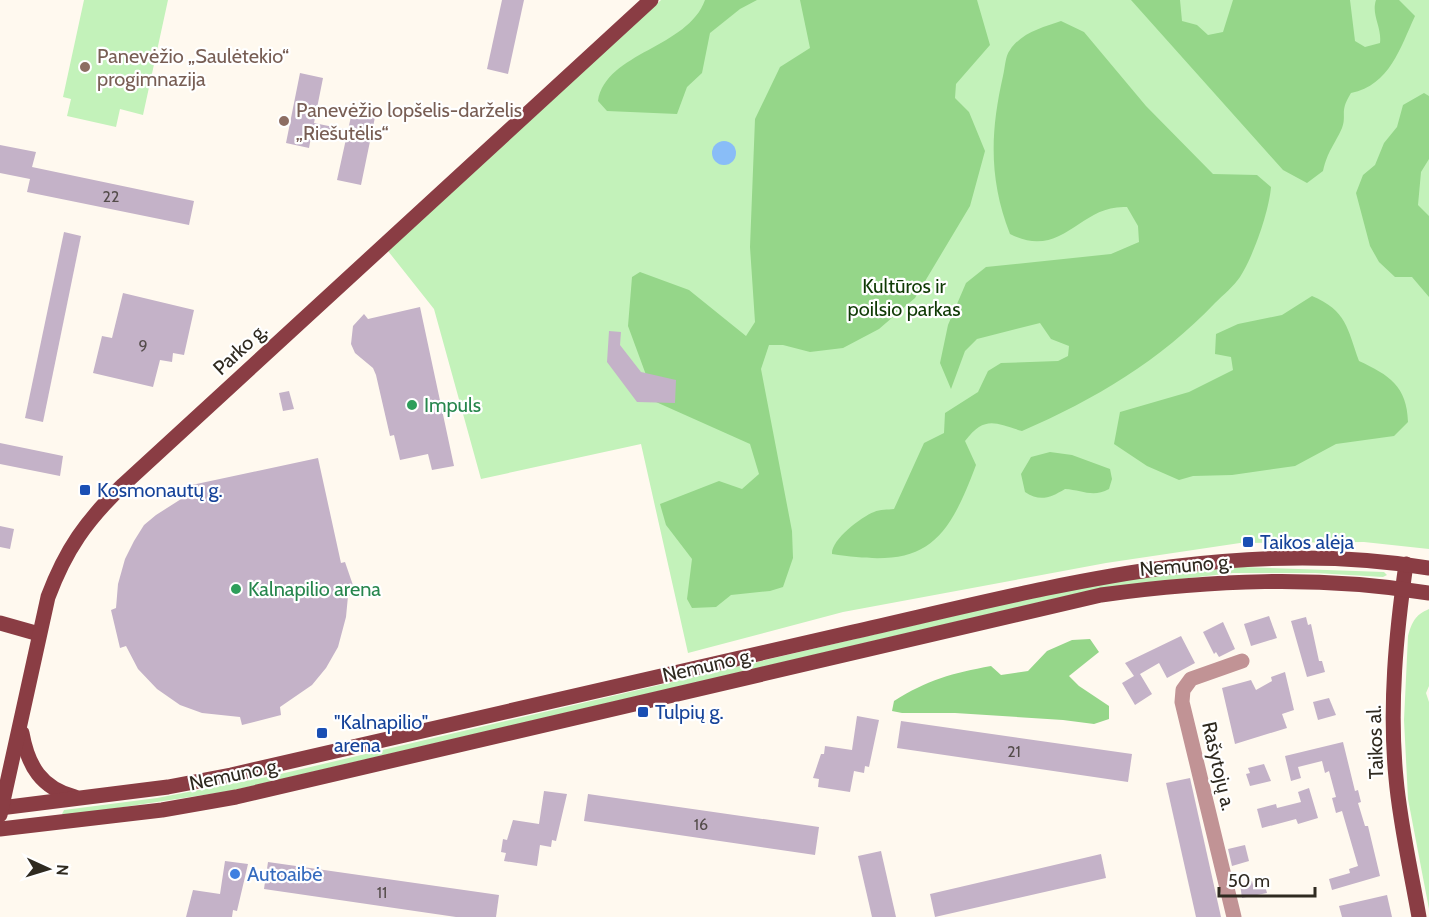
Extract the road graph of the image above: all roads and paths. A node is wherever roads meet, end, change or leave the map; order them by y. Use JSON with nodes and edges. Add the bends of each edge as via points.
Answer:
{"nodes":[{"id":1,"x":651,"y":0,"type":"edge"},
{"id":2,"x":1406,"y":564,"type":"junction"},
{"id":3,"x":1429,"y":568,"type":"edge"},
{"id":4,"x":1402,"y":589,"type":"junction"},
{"id":5,"x":1429,"y":593,"type":"edge"},
{"id":6,"x":0,"y":623,"type":"edge"},
{"id":7,"x":39,"y":634,"type":"junction"},
{"id":8,"x":1242,"y":661,"type":"dead end"},
{"id":9,"x":21,"y":724,"type":"junction"},
{"id":10,"x":81,"y":799,"type":"junction"},
{"id":11,"x":0,"y":810,"type":"edge"},
{"id":12,"x":0,"y":829,"type":"edge"},
{"id":13,"x":1234,"y":917,"type":"edge"},
{"id":14,"x":1419,"y":917,"type":"edge"}],
"edges":[{"from":1,"to":7,"type":"main road","name":"Parko g.","via":[[105,502],[88,520],[60,568]]},
{"from":2,"to":3,"type":"main road","name":"Nemuno g."},
{"from":2,"to":4,"type":"main road","name":"Taikos al."},
{"from":2,"to":10,"type":"main road","name":"Nemuno g.","via":[[1294,558],[1220,560],[1102,575],[653,675],[231,775]]},
{"from":4,"to":5,"type":"main road","name":"Nemuno g."},
{"from":4,"to":12,"type":"main road","name":"Nemuno g.","via":[[1314,582],[1220,582],[1101,595],[236,796],[109,817]]},
{"from":4,"to":14,"type":"main road","name":"Taikos al.","via":[[1393,718],[1396,775]]},
{"from":6,"to":7,"type":"main road"},
{"from":7,"to":9,"type":"main road","name":"Parko g."},
{"from":8,"to":13,"type":"street","name":"Rašytojų a.","via":[[1191,679],[1183,690],[1182,702]]},
{"from":9,"to":10,"type":"main road","via":[[26,754],[37,774],[54,790]]},
{"from":9,"to":11,"type":"main road","name":"Parko g."},
{"from":10,"to":11,"type":"main road","name":"Nemuno g."}]}
